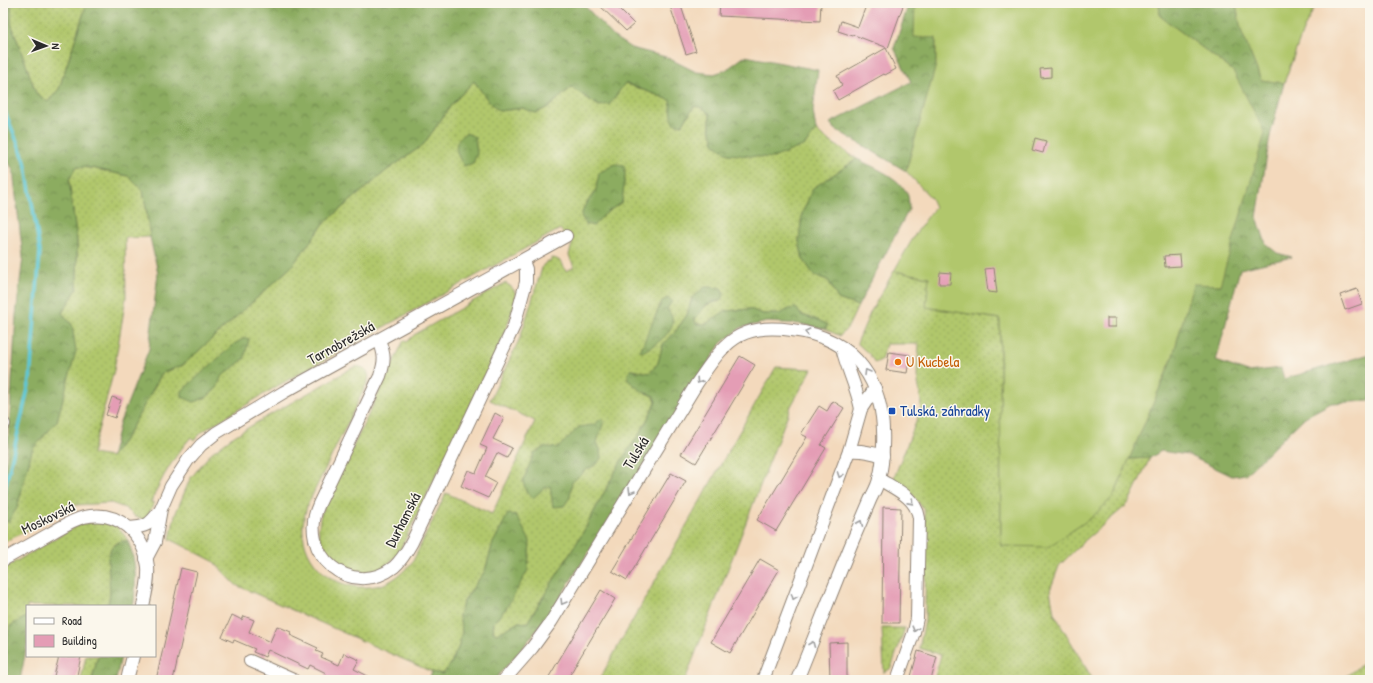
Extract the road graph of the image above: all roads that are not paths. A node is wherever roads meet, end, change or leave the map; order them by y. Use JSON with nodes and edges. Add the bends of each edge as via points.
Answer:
{"nodes":[{"id":1,"x":566,"y":236,"type":"dead end"},
{"id":2,"x":523,"y":261,"type":"junction"},
{"id":3,"x":379,"y":340,"type":"junction"},
{"id":4,"x":842,"y":348,"type":"junction"},
{"id":5,"x":875,"y":388,"type":"junction"},
{"id":6,"x":861,"y":409,"type":"junction"},
{"id":7,"x":849,"y":451,"type":"junction"},
{"id":8,"x":883,"y":456,"type":"junction"},
{"id":9,"x":879,"y":479,"type":"junction"},
{"id":10,"x":161,"y":509,"type":"junction"},
{"id":11,"x":129,"y":528,"type":"junction"},
{"id":12,"x":146,"y":559,"type":"junction"},
{"id":13,"x":3,"y":560,"type":"edge"},
{"id":14,"x":143,"y":605,"type":"edge"},
{"id":15,"x":133,"y":657,"type":"edge"},
{"id":16,"x":250,"y":661,"type":"dead end"},
{"id":17,"x":273,"y":676,"type":"edge"},
{"id":18,"x":128,"y":680,"type":"edge"},
{"id":19,"x":293,"y":680,"type":"edge"},
{"id":20,"x":504,"y":680,"type":"edge"},
{"id":21,"x":763,"y":680,"type":"edge"},
{"id":22,"x":798,"y":680,"type":"edge"},
{"id":23,"x":897,"y":680,"type":"edge"}],
"edges":[{"from":1,"to":2,"type":"street","name":"Tarnobrežská"},
{"from":2,"to":3,"type":"street","name":"Tarnobrežská"},
{"from":2,"to":3,"type":"street","name":"Durhamská","via":[[526,282],[514,326],[412,542],[395,566],[369,578],[359,578],[337,571],[320,555],[314,538],[313,520],[380,376],[384,352]]},
{"from":3,"to":10,"type":"street","name":"Tarnobrežská","via":[[216,433],[188,460],[171,486]]},
{"from":5,"to":4,"type":"street","name":"Tulská","one_way":true,"via":[[863,365]]},
{"from":4,"to":6,"type":"street"},
{"from":4,"to":20,"type":"street","name":"Tulská","one_way":true,"via":[[815,334],[776,329],[749,332],[737,336],[726,344],[697,383],[551,622]]},
{"from":5,"to":6,"type":"street"},
{"from":5,"to":8,"type":"street","name":"Tulská","via":[[882,411]]},
{"from":6,"to":7,"type":"street"},
{"from":7,"to":8,"type":"street","via":[[859,450]]},
{"from":7,"to":21,"type":"street","one_way":true},
{"from":8,"to":9,"type":"street","name":"Tulská"},
{"from":22,"to":9,"type":"street","name":"Tulská","one_way":true},
{"from":9,"to":23,"type":"street","one_way":true,"via":[[908,498],[918,510],[919,518],[917,618]]},
{"from":10,"to":11,"type":"street","name":"Tarnobrežská","via":[[146,525]]},
{"from":10,"to":12,"type":"street","name":"Tarnobrežská","via":[[154,542]]},
{"from":11,"to":12,"type":"street","via":[[143,547]]},
{"from":11,"to":13,"type":"street","name":"Moskovská","via":[[123,522],[110,518],[85,517],[72,521]]},
{"from":12,"to":14,"type":"street","via":[[147,590]]},
{"from":15,"to":18,"type":"street"},
{"from":16,"to":17,"type":"street"},
{"from":17,"to":19,"type":"street"}]}
